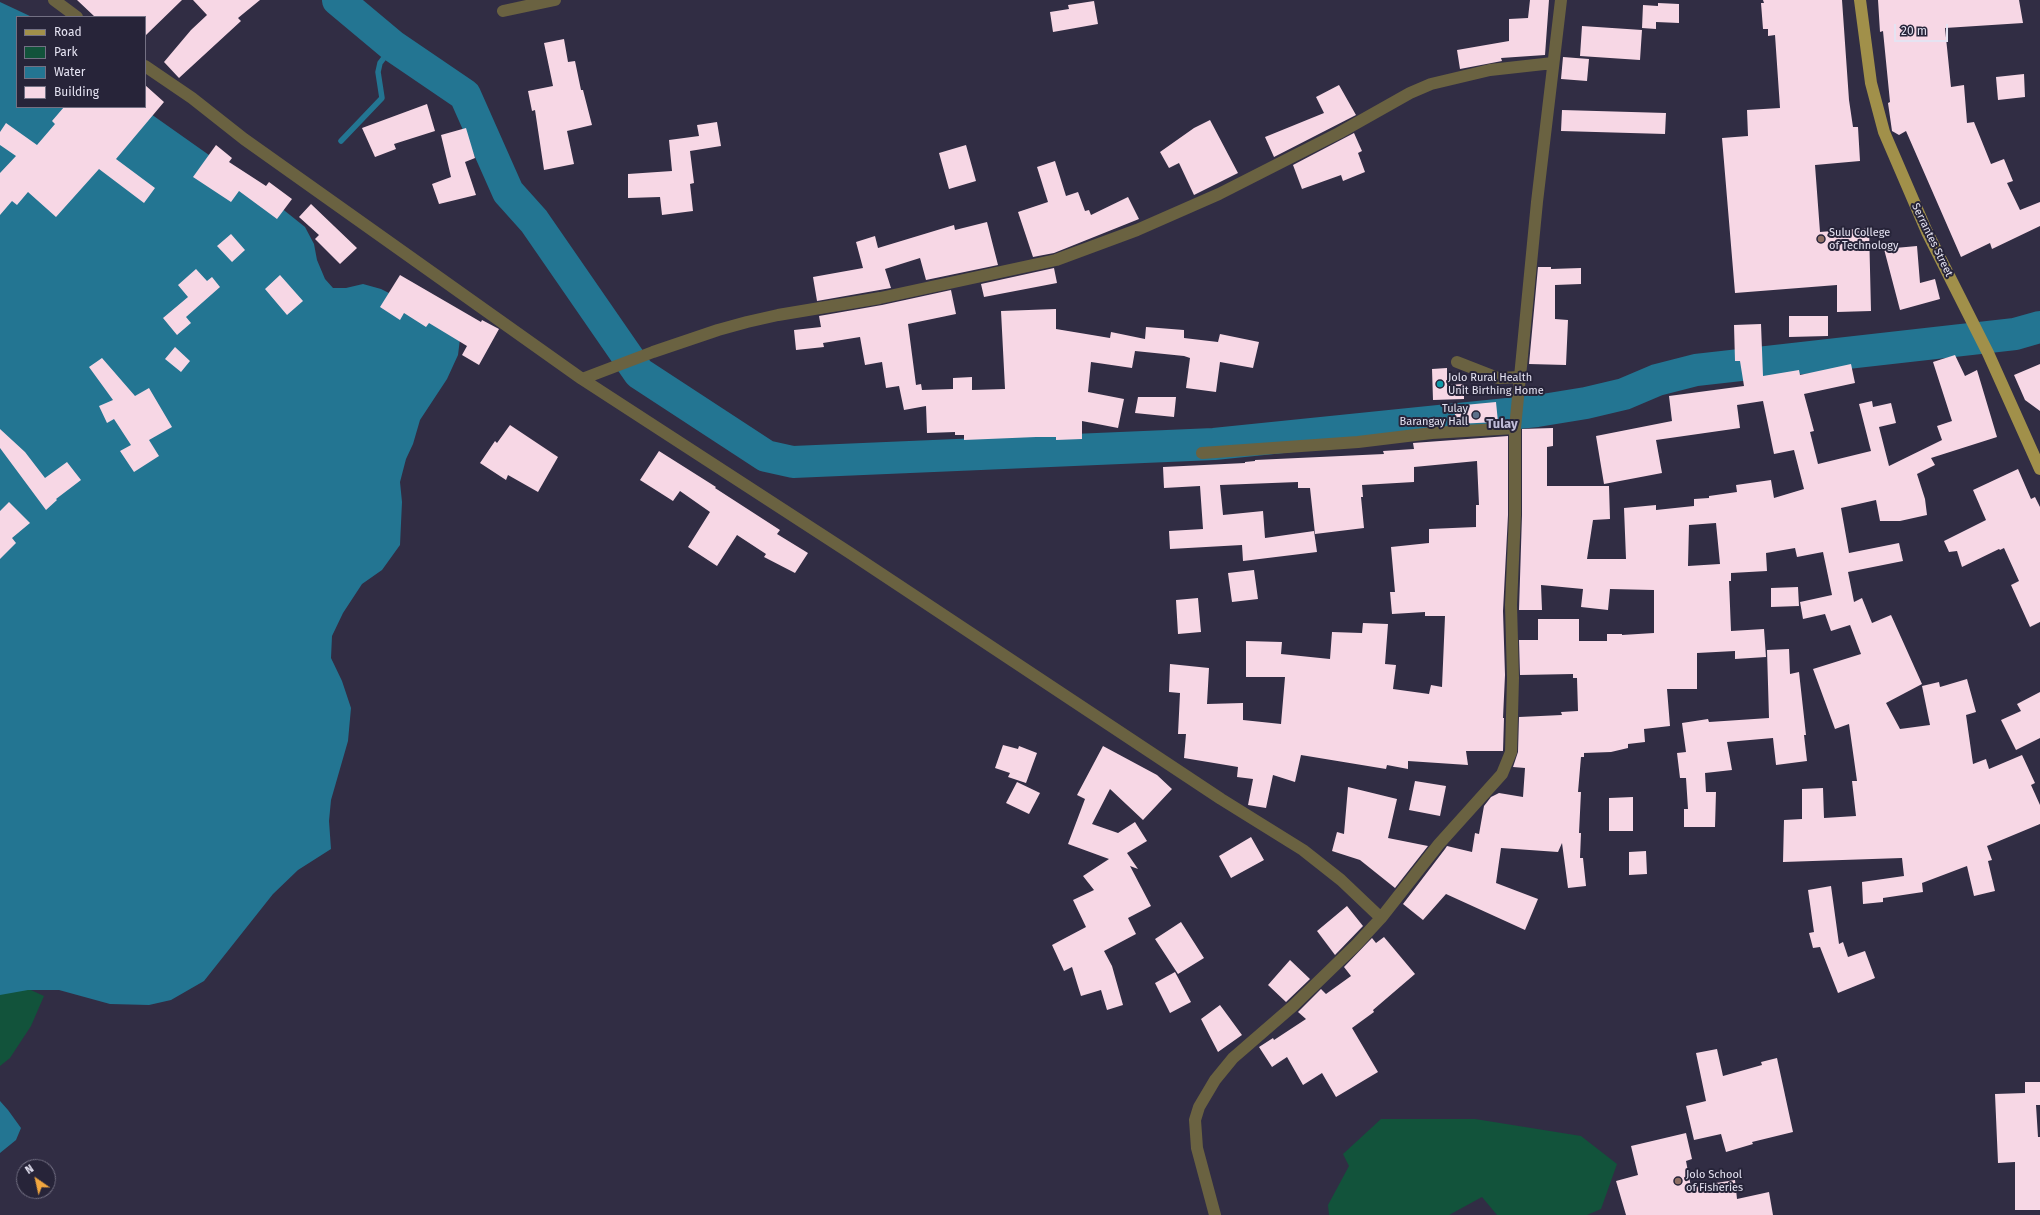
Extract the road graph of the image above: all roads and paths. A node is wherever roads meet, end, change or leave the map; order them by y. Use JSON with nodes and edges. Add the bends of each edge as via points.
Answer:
{"nodes":[{"id":1,"x":54,"y":0,"type":"edge"},
{"id":2,"x":555,"y":0,"type":"edge"},
{"id":3,"x":1561,"y":0,"type":"edge"},
{"id":4,"x":1860,"y":0,"type":"edge"},
{"id":5,"x":503,"y":11,"type":"dead end"},
{"id":6,"x":76,"y":16,"type":"edge"},
{"id":7,"x":1553,"y":63,"type":"junction"},
{"id":8,"x":146,"y":67,"type":"edge"},
{"id":9,"x":1457,"y":362,"type":"dead end"},
{"id":10,"x":1520,"y":377,"type":"junction"},
{"id":11,"x":582,"y":379,"type":"junction"},
{"id":12,"x":1515,"y":424,"type":"junction"},
{"id":13,"x":1202,"y":454,"type":"dead end"},
{"id":14,"x":2040,"y":469,"type":"edge"},
{"id":15,"x":1381,"y":918,"type":"junction"},
{"id":16,"x":1215,"y":1215,"type":"edge"}],
"edges":[{"from":1,"to":6,"type":"street"},
{"from":2,"to":5,"type":"street"},
{"from":3,"to":7,"type":"street"},
{"from":4,"to":14,"type":"main road","name":"Serrantes Street","via":[[1871,83],[1884,132],[1924,225],[1988,353]]},
{"from":7,"to":10,"type":"street"},
{"from":7,"to":11,"type":"street","via":[[1490,70],[1431,84],[1219,194],[1137,230],[1056,260],[880,298],[778,315],[718,330]]},
{"from":8,"to":11,"type":"street"},
{"from":9,"to":10,"type":"street","via":[[1498,378]]},
{"from":10,"to":12,"type":"street"},
{"from":11,"to":15,"type":"street","via":[[1221,799],[1303,850],[1341,880]]},
{"from":12,"to":13,"type":"street","via":[[1358,442]]},
{"from":12,"to":15,"type":"street","via":[[1511,752],[1502,774],[1438,844]]},
{"from":15,"to":16,"type":"street","via":[[1325,976],[1233,1058],[1215,1080],[1199,1107],[1195,1120],[1197,1148]]}]}
